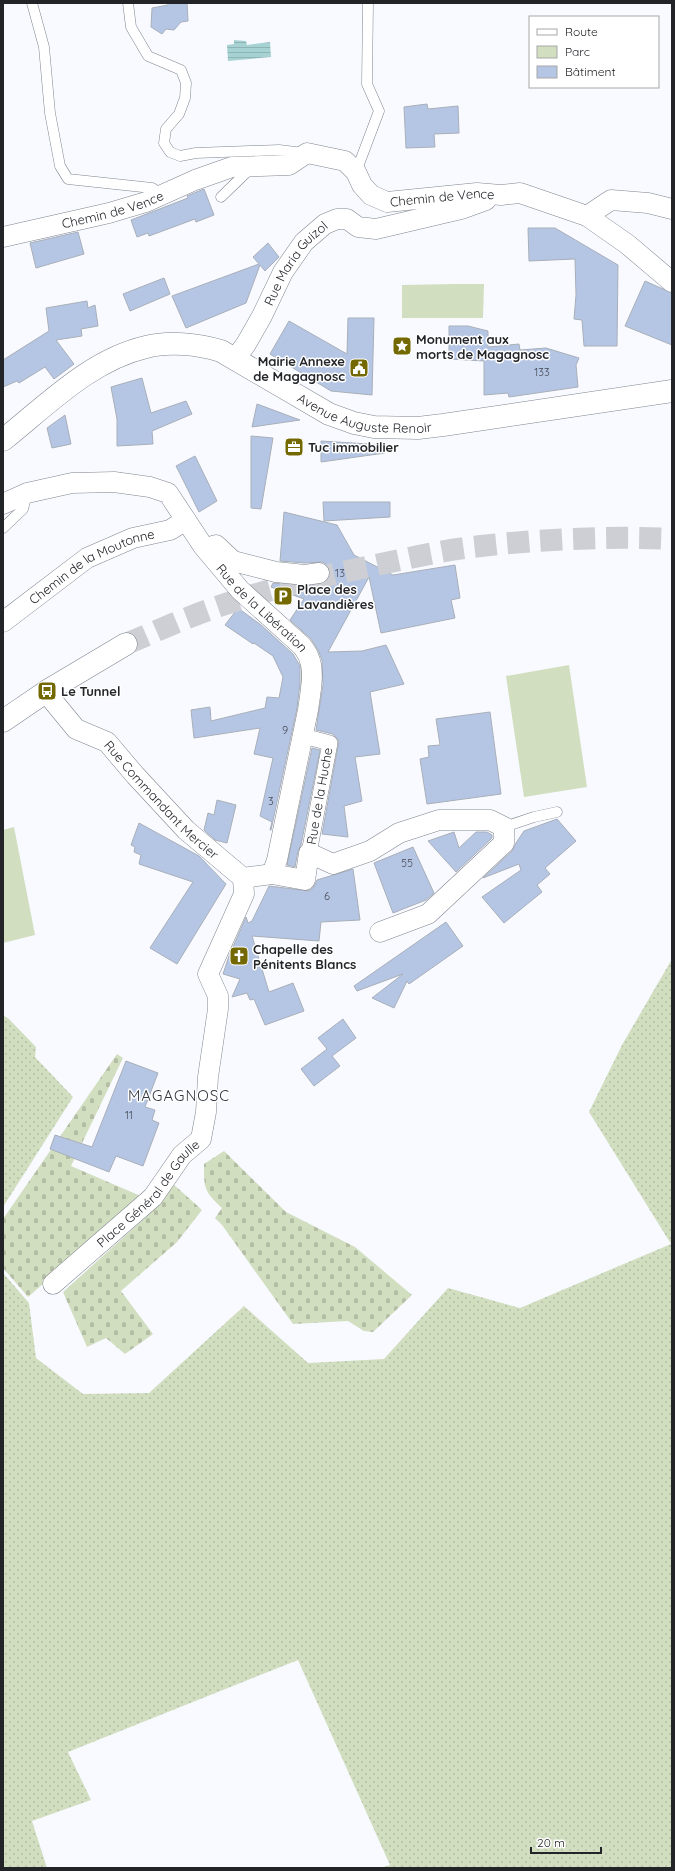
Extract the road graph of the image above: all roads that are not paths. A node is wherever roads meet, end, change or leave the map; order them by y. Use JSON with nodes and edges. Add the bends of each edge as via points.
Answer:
{"nodes":[{"id":1,"x":32,"y":3,"type":"edge"},
{"id":2,"x":128,"y":3,"type":"edge"},
{"id":3,"x":368,"y":3,"type":"edge"},
{"id":4,"x":307,"y":153,"type":"junction"},
{"id":5,"x":253,"y":166,"type":"junction"},
{"id":6,"x":356,"y":172,"type":"junction"},
{"id":7,"x":163,"y":195,"type":"junction"},
{"id":8,"x":501,"y":195,"type":"junction"},
{"id":9,"x":221,"y":197,"type":"dead end"},
{"id":10,"x":672,"y":209,"type":"edge"},
{"id":11,"x":587,"y":216,"type":"junction"},
{"id":12,"x":3,"y":238,"type":"edge"},
{"id":13,"x":672,"y":282,"type":"edge"},
{"id":14,"x":235,"y":358,"type":"junction"},
{"id":15,"x":672,"y":392,"type":"edge"},
{"id":16,"x":3,"y":440,"type":"edge"},
{"id":17,"x":26,"y":493,"type":"junction"},
{"id":18,"x":3,"y":504,"type":"edge"},
{"id":19,"x":186,"y":520,"type":"junction"},
{"id":20,"x":3,"y":528,"type":"edge"},
{"id":21,"x":203,"y":546,"type":"junction"},
{"id":22,"x":319,"y":573,"type":"dead end"},
{"id":23,"x":3,"y":622,"type":"edge"},
{"id":24,"x":126,"y":644,"type":"tunnel mouth"},
{"id":25,"x":47,"y":691,"type":"junction"},
{"id":26,"x":3,"y":721,"type":"edge"},
{"id":27,"x":303,"y":736,"type":"junction"},
{"id":28,"x":557,"y":812,"type":"dead end"},
{"id":29,"x":504,"y":828,"type":"junction"},
{"id":30,"x":309,"y":853,"type":"junction"},
{"id":31,"x":272,"y":874,"type":"junction"},
{"id":32,"x":243,"y":878,"type":"junction"},
{"id":33,"x":380,"y":932,"type":"dead end"},
{"id":34,"x":53,"y":1284,"type":"dead end"}],
"edges":[{"from":1,"to":7,"type":"lane","via":[[44,47],[50,113],[60,166],[68,179],[152,188]]},
{"from":2,"to":4,"type":"lane","via":[[131,27],[148,56],[181,70],[186,83],[185,98],[179,114],[166,129],[164,143],[170,152],[180,156],[196,153],[279,150]]},
{"from":3,"to":6,"type":"lane","via":[[367,84],[379,111]]},
{"from":4,"to":5,"type":"street","name":"Chemin de Vence","via":[[289,165]]},
{"from":4,"to":6,"type":"street","name":"Chemin de Vence","via":[[345,161]]},
{"from":5,"to":7,"type":"street","name":"Chemin de Vence","via":[[232,167]]},
{"from":5,"to":9,"type":"lane"},
{"from":6,"to":8,"type":"street","name":"Chemin de Vence","via":[[362,185],[371,195],[388,202],[477,193]]},
{"from":7,"to":12,"type":"street","name":"Chemin de Vence","via":[[109,213]]},
{"from":8,"to":11,"type":"street","name":"Chemin de Vence","via":[[520,193]]},
{"from":8,"to":14,"type":"street","name":"Rue Maria Guizol","via":[[403,226],[358,230],[347,219],[337,219],[325,224],[304,242],[283,272],[250,337]]},
{"from":10,"to":11,"type":"street","via":[[611,200]]},
{"from":11,"to":13,"type":"street","name":"Chemin de Vence","via":[[627,244]]},
{"from":14,"to":15,"type":"main road","name":"Avenue Auguste Renoir","via":[[328,414],[354,423],[374,426],[418,428]]},
{"from":14,"to":16,"type":"main road","name":"Avenue Auguste Renoir","via":[[207,347],[167,344],[146,346],[111,359],[77,381]]},
{"from":17,"to":18,"type":"street","name":"Rue de la Libération"},
{"from":17,"to":19,"type":"street","name":"Rue de la Libération","via":[[72,483],[114,482],[150,487],[168,493]]},
{"from":17,"to":20,"type":"lane","via":[[23,509]]},
{"from":19,"to":21,"type":"street","name":"Rue de la Libération"},
{"from":19,"to":23,"type":"street","name":"Chemin de la Moutonne","via":[[170,530],[133,538],[87,558]]},
{"from":21,"to":22,"type":"street","via":[[216,545],[234,561],[276,572],[305,575]]},
{"from":21,"to":27,"type":"street","name":"Rue de la Libération","via":[[240,590],[302,646],[310,658],[312,684]]},
{"from":24,"to":25,"type":"main road"},
{"from":25,"to":26,"type":"main road"},
{"from":25,"to":32,"type":"street","name":"Rue Commandant Mercier","via":[[76,729],[107,742],[186,830]]},
{"from":27,"to":30,"type":"street","name":"Rue de la Huche","via":[[330,743]]},
{"from":27,"to":31,"type":"street","name":"Rue de la Libération"},
{"from":28,"to":29,"type":"lane"},
{"from":29,"to":30,"type":"street","via":[[490,820],[439,820],[399,833],[370,851],[333,864]]},
{"from":29,"to":33,"type":"street","via":[[504,843],[428,914]]},
{"from":30,"to":31,"type":"street","via":[[304,880]]},
{"from":31,"to":32,"type":"street"},
{"from":32,"to":34,"type":"street","name":"Place Général de Gaulle","via":[[244,894],[208,974],[218,996],[218,1009],[201,1139],[182,1155],[153,1197]]}]}
